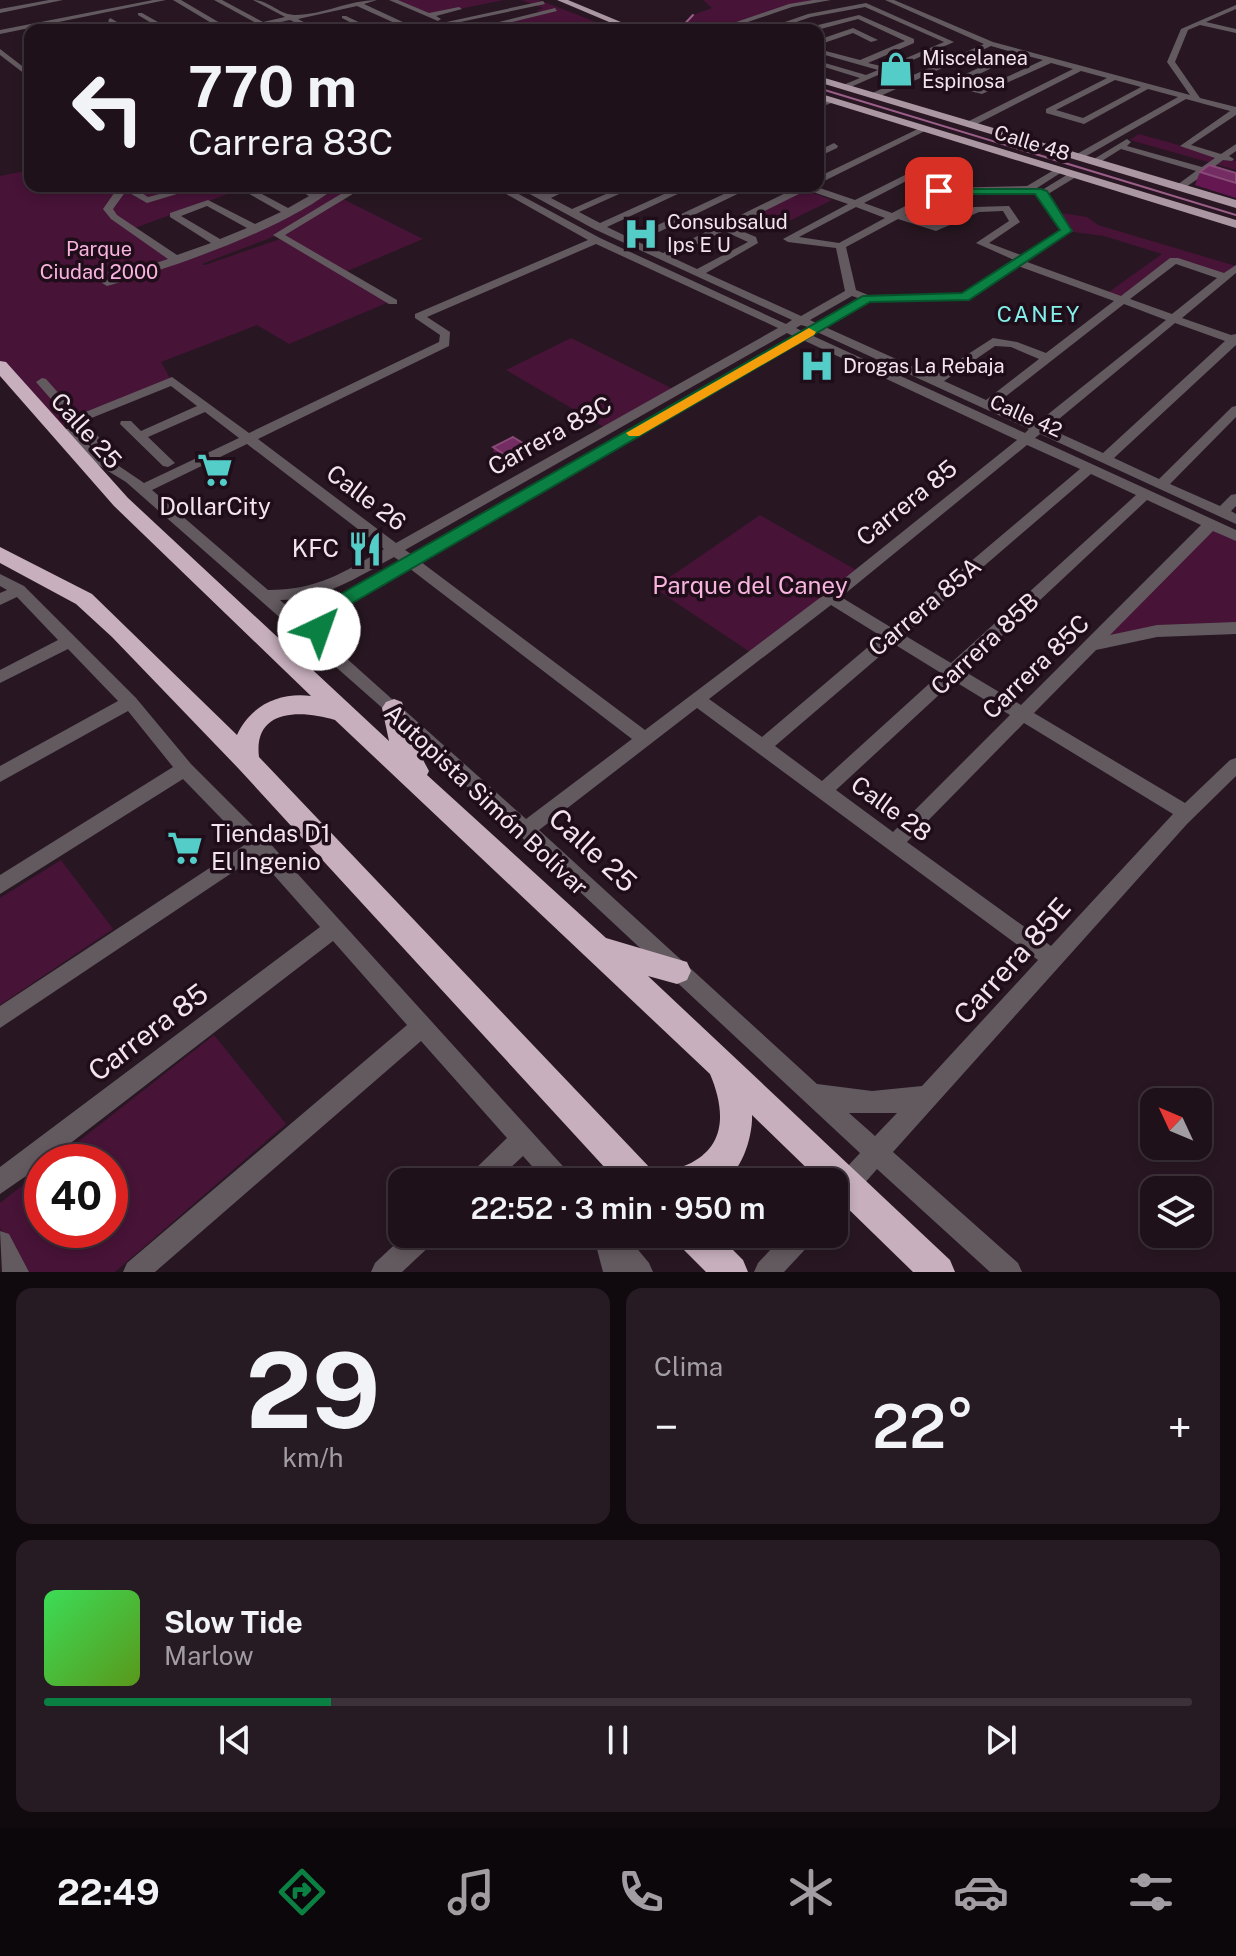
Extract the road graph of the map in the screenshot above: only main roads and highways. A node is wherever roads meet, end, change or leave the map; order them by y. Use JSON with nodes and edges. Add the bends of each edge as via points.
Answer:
{"nodes":[{"id":1,"x":561,"y":0,"type":"edge"},
{"id":2,"x":547,"y":3,"type":"edge"},
{"id":3,"x":607,"y":24,"type":"edge"},
{"id":4,"x":621,"y":24,"type":"edge"},
{"id":5,"x":824,"y":81,"type":"edge"},
{"id":6,"x":824,"y":98,"type":"edge"},
{"id":7,"x":1236,"y":204,"type":"edge"},
{"id":8,"x":1236,"y":224,"type":"edge"},
{"id":9,"x":4,"y":371,"type":"edge"},
{"id":10,"x":0,"y":554,"type":"edge"},
{"id":11,"x":394,"y":708,"type":"road end"},
{"id":12,"x":343,"y":713,"type":"junction"},
{"id":13,"x":247,"y":761,"type":"junction"},
{"id":14,"x":434,"y":795,"type":"junction"},
{"id":15,"x":600,"y":949,"type":"junction"},
{"id":16,"x":677,"y":971,"type":"road end"},
{"id":17,"x":721,"y":1063,"type":"junction"},
{"id":18,"x":626,"y":1168,"type":"edge"},
{"id":19,"x":712,"y":1168,"type":"edge"},
{"id":20,"x":819,"y":1168,"type":"edge"},
{"id":21,"x":848,"y":1197,"type":"edge"},
{"id":22,"x":706,"y":1248,"type":"edge"},
{"id":23,"x":731,"y":1272,"type":"edge"},
{"id":24,"x":938,"y":1272,"type":"edge"}],
"edges":[{"from":1,"to":4,"type":"main road"},
{"from":2,"to":3,"type":"main road"},
{"from":5,"to":7,"type":"main road","name":"Calle 48"},
{"from":6,"to":8,"type":"main road","name":"Calle 48"},
{"from":9,"to":12,"type":"highway","name":"Autopista Simón Bolívar","via":[[38,394],[121,502]]},
{"from":10,"to":13,"type":"highway","via":[[84,599]]},
{"from":11,"to":14,"type":"highway","via":[[402,744]]},
{"from":12,"to":13,"type":"highway","via":[[304,704],[275,709],[249,732]]},
{"from":12,"to":14,"type":"highway","name":"Autopista Simón Bolívar"},
{"from":13,"to":18,"type":"highway"},
{"from":14,"to":15,"type":"highway","name":"Autopista Simón Bolívar"},
{"from":15,"to":16,"type":"highway"},
{"from":15,"to":17,"type":"highway","name":"Autopista Simón Bolívar"},
{"from":17,"to":19,"type":"highway","via":[[738,1106],[734,1139]]},
{"from":17,"to":20,"type":"highway","name":"Autopista Simón Bolívar"},
{"from":21,"to":24,"type":"highway","name":"Autopista Simón Bolívar"},
{"from":22,"to":23,"type":"highway"}]}
